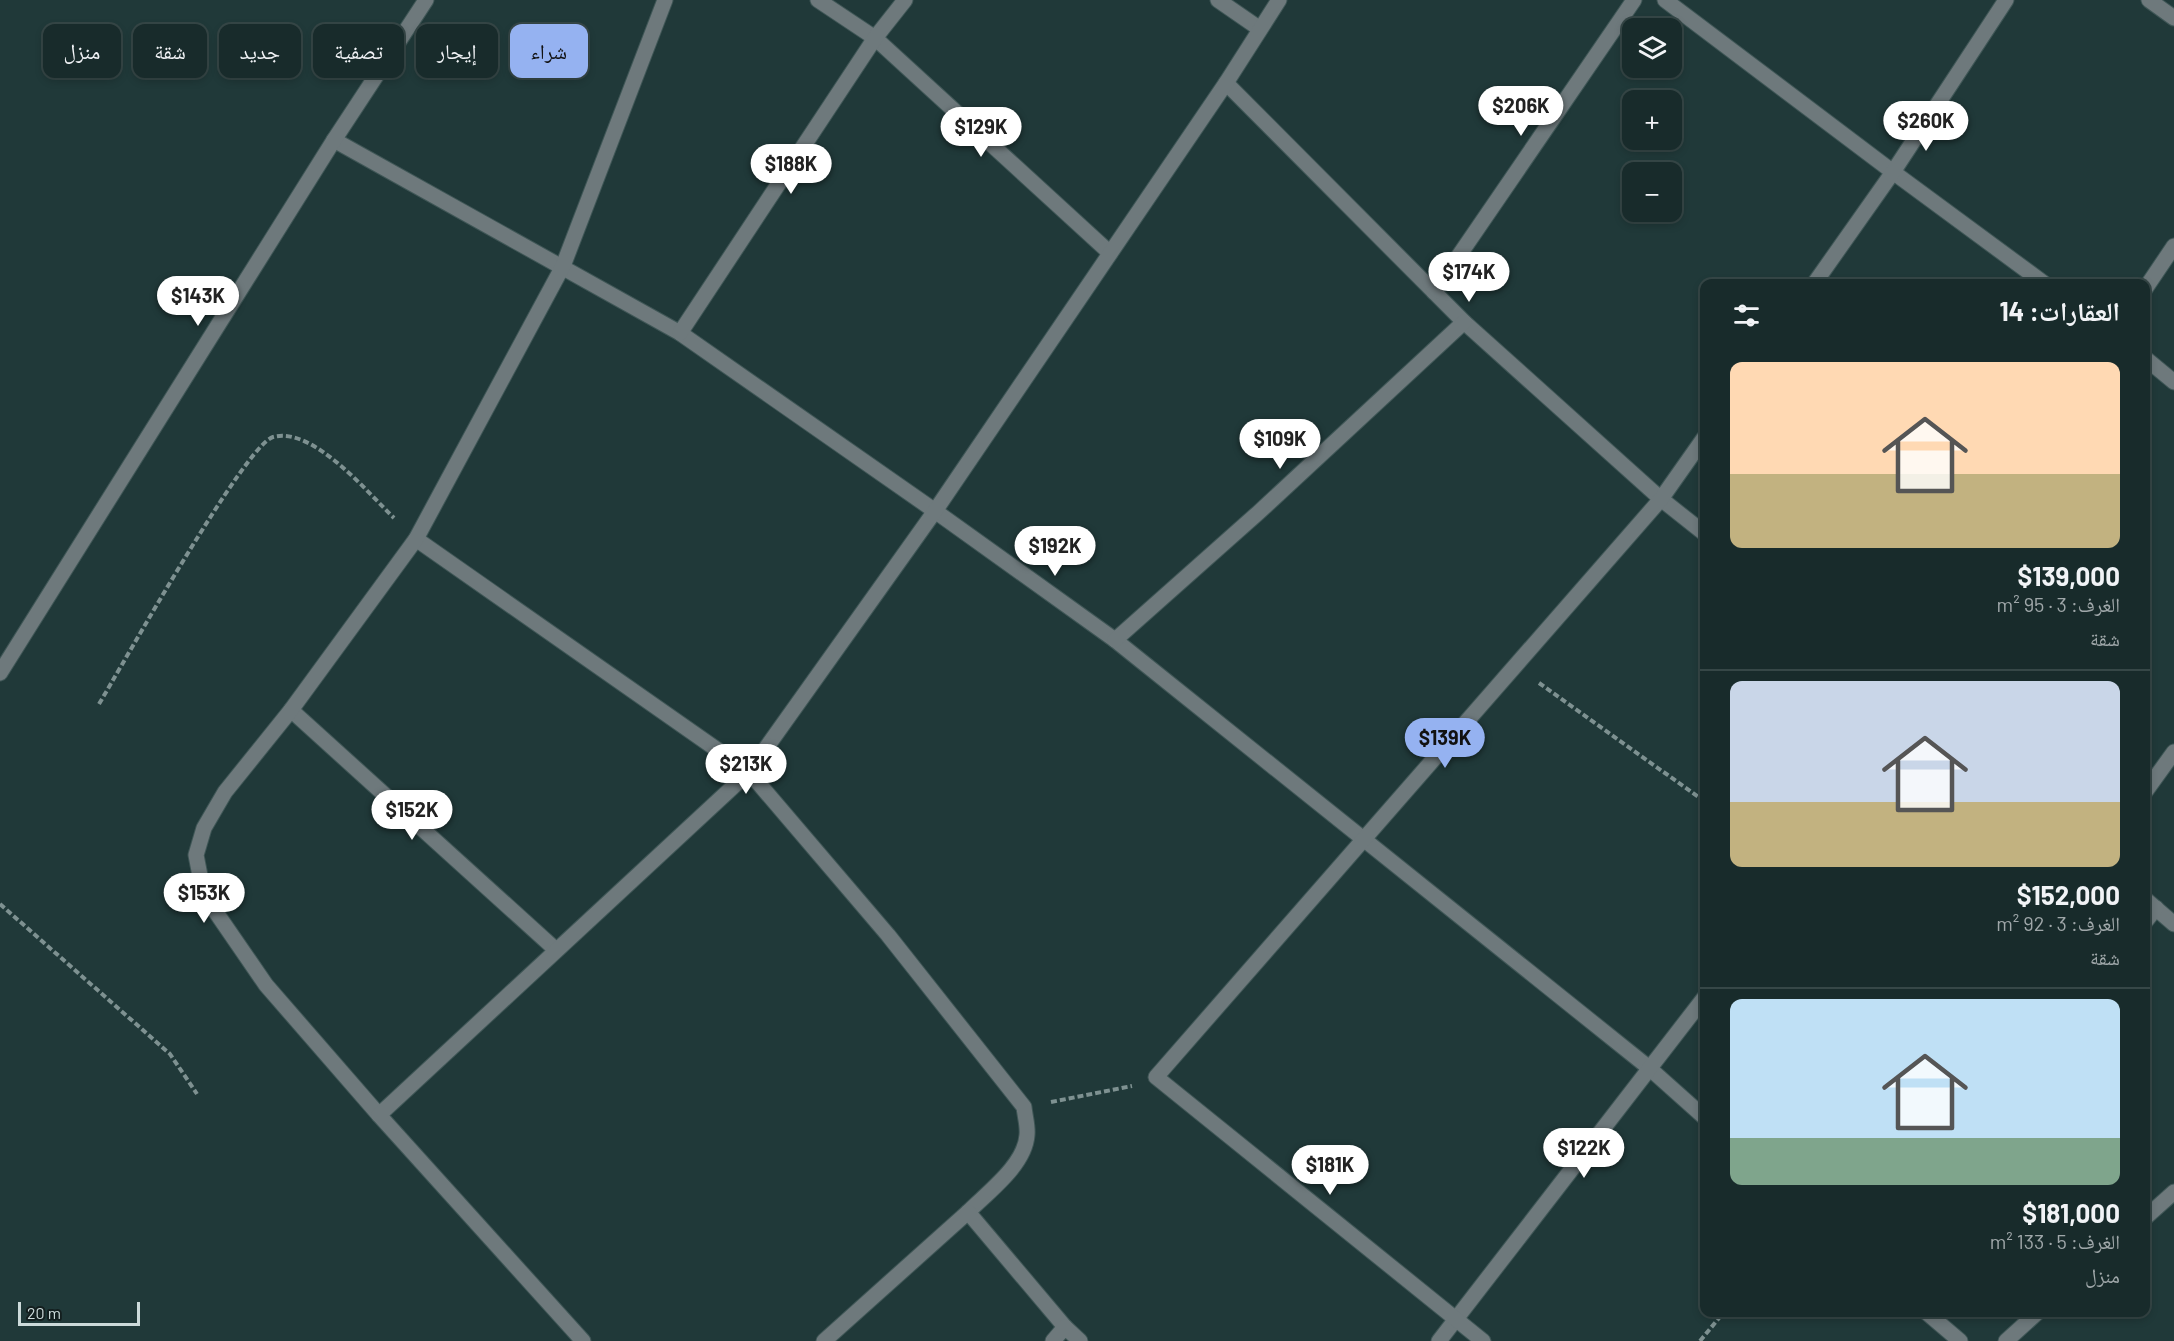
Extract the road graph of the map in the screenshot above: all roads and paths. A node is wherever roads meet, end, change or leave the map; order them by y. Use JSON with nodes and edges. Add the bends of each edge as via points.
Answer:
{"nodes":[{"id":1,"x":426,"y":0,"type":"edge"},
{"id":2,"x":664,"y":0,"type":"edge"},
{"id":3,"x":818,"y":0,"type":"edge"},
{"id":4,"x":905,"y":0,"type":"edge"},
{"id":5,"x":1218,"y":0,"type":"edge"},
{"id":6,"x":1279,"y":0,"type":"edge"},
{"id":7,"x":1634,"y":0,"type":"edge"},
{"id":8,"x":1665,"y":0,"type":"edge"},
{"id":9,"x":2006,"y":0,"type":"edge"},
{"id":10,"x":2149,"y":0,"type":"edge"},
{"id":11,"x":2174,"y":18,"type":"edge"},
{"id":12,"x":1260,"y":29,"type":"junction"},
{"id":13,"x":875,"y":38,"type":"junction"},
{"id":14,"x":1226,"y":83,"type":"junction"},
{"id":15,"x":334,"y":140,"type":"junction"},
{"id":16,"x":1893,"y":172,"type":"junction"},
{"id":17,"x":2174,"y":246,"type":"edge"},
{"id":18,"x":1110,"y":253,"type":"junction"},
{"id":19,"x":563,"y":266,"type":"junction"},
{"id":20,"x":1818,"y":279,"type":"edge"},
{"id":21,"x":2038,"y":279,"type":"edge"},
{"id":22,"x":2150,"y":282,"type":"edge"},
{"id":23,"x":1434,"y":292,"type":"junction"},
{"id":24,"x":1464,"y":322,"type":"junction"},
{"id":25,"x":680,"y":333,"type":"junction"},
{"id":26,"x":2150,"y":362,"type":"edge"},
{"id":27,"x":2174,"y":381,"type":"edge"},
{"id":28,"x":1700,"y":444,"type":"edge"},
{"id":29,"x":1661,"y":499,"type":"junction"},
{"id":30,"x":936,"y":511,"type":"junction"},
{"id":31,"x":1700,"y":530,"type":"edge"},
{"id":32,"x":416,"y":539,"type":"junction"},
{"id":33,"x":1115,"y":640,"type":"junction"},
{"id":34,"x":1514,"y":665,"type":"junction"},
{"id":35,"x":0,"y":673,"type":"edge"},
{"id":36,"x":99,"y":704,"type":"dead end"},
{"id":37,"x":291,"y":710,"type":"junction"},
{"id":38,"x":2174,"y":752,"type":"edge"},
{"id":39,"x":749,"y":772,"type":"junction"},
{"id":40,"x":2150,"y":785,"type":"edge"},
{"id":41,"x":1700,"y":798,"type":"edge"},
{"id":42,"x":1362,"y":839,"type":"junction"},
{"id":43,"x":2150,"y":903,"type":"edge"},
{"id":44,"x":0,"y":904,"type":"edge"},
{"id":45,"x":2174,"y":924,"type":"edge"},
{"id":46,"x":555,"y":949,"type":"junction"},
{"id":47,"x":1700,"y":1003,"type":"edge"},
{"id":48,"x":1648,"y":1067,"type":"junction"},
{"id":49,"x":1156,"y":1077,"type":"junction"},
{"id":50,"x":197,"y":1094,"type":"dead end"},
{"id":51,"x":1024,"y":1107,"type":"junction"},
{"id":52,"x":1700,"y":1113,"type":"edge"},
{"id":53,"x":379,"y":1114,"type":"junction"},
{"id":54,"x":2174,"y":1192,"type":"edge"},
{"id":55,"x":968,"y":1212,"type":"junction"},
{"id":56,"x":2150,"y":1214,"type":"edge"},
{"id":57,"x":1720,"y":1317,"type":"edge"},
{"id":58,"x":1932,"y":1317,"type":"edge"},
{"id":59,"x":2032,"y":1317,"type":"edge"},
{"id":60,"x":1456,"y":1320,"type":"junction"},
{"id":61,"x":1065,"y":1327,"type":"junction"},
{"id":62,"x":583,"y":1341,"type":"edge"},
{"id":63,"x":824,"y":1341,"type":"edge"},
{"id":64,"x":1053,"y":1341,"type":"edge"},
{"id":65,"x":1080,"y":1341,"type":"edge"},
{"id":66,"x":1439,"y":1341,"type":"edge"},
{"id":67,"x":1483,"y":1341,"type":"edge"},
{"id":68,"x":1700,"y":1341,"type":"edge"},
{"id":69,"x":1960,"y":1341,"type":"edge"},
{"id":70,"x":2006,"y":1341,"type":"edge"}],
"edges":[{"from":1,"to":15,"type":"street"},
{"from":2,"to":19,"type":"street"},
{"from":3,"to":13,"type":"street"},
{"from":4,"to":13,"type":"street"},
{"from":5,"to":12,"type":"street"},
{"from":6,"to":12,"type":"street"},
{"from":7,"to":23,"type":"street"},
{"from":8,"to":16,"type":"street"},
{"from":9,"to":16,"type":"street"},
{"from":10,"to":11,"type":"street"},
{"from":12,"to":14,"type":"street"},
{"from":13,"to":18,"type":"street"},
{"from":13,"to":25,"type":"street"},
{"from":14,"to":18,"type":"street"},
{"from":14,"to":23,"type":"street"},
{"from":15,"to":19,"type":"street"},
{"from":15,"to":35,"type":"street"},
{"from":16,"to":20,"type":"street"},
{"from":16,"to":21,"type":"street"},
{"from":17,"to":22,"type":"street"},
{"from":18,"to":30,"type":"street"},
{"from":19,"to":25,"type":"street"},
{"from":19,"to":32,"type":"street"},
{"from":23,"to":24,"type":"street"},
{"from":24,"to":29,"type":"street"},
{"from":24,"to":33,"type":"street"},
{"from":25,"to":30,"type":"street"},
{"from":26,"to":27,"type":"street"},
{"from":28,"to":29,"type":"street"},
{"from":29,"to":31,"type":"street"},
{"from":29,"to":34,"type":"street"},
{"from":30,"to":33,"type":"street"},
{"from":30,"to":39,"type":"street"},
{"from":32,"to":36,"type":"path","via":[[331,457],[295,439],[272,437],[258,447],[225,492]]},
{"from":32,"to":37,"type":"street"},
{"from":32,"to":39,"type":"street"},
{"from":33,"to":42,"type":"street"},
{"from":34,"to":41,"type":"path"},
{"from":34,"to":42,"type":"street"},
{"from":37,"to":46,"type":"street"},
{"from":37,"to":53,"type":"street","via":[[225,792],[204,828],[196,855],[201,881],[213,908],[267,985]]},
{"from":38,"to":40,"type":"street"},
{"from":39,"to":46,"type":"street"},
{"from":39,"to":51,"type":"street","via":[[888,936]]},
{"from":42,"to":48,"type":"street"},
{"from":42,"to":49,"type":"street"},
{"from":43,"to":45,"type":"street"},
{"from":44,"to":50,"type":"path","via":[[170,1054]]},
{"from":46,"to":53,"type":"street"},
{"from":47,"to":48,"type":"street"},
{"from":48,"to":52,"type":"street"},
{"from":48,"to":60,"type":"street"},
{"from":49,"to":51,"type":"path","via":[[1128,1088]]},
{"from":49,"to":60,"type":"street"},
{"from":51,"to":55,"type":"street","via":[[1027,1137],[1021,1154]]},
{"from":53,"to":62,"type":"street"},
{"from":54,"to":56,"type":"street"},
{"from":55,"to":61,"type":"street"},
{"from":55,"to":63,"type":"street"},
{"from":57,"to":68,"type":"path"},
{"from":58,"to":69,"type":"street"},
{"from":59,"to":70,"type":"street"},
{"from":60,"to":66,"type":"street"},
{"from":60,"to":67,"type":"street"},
{"from":61,"to":64,"type":"street"},
{"from":61,"to":65,"type":"street"}]}
